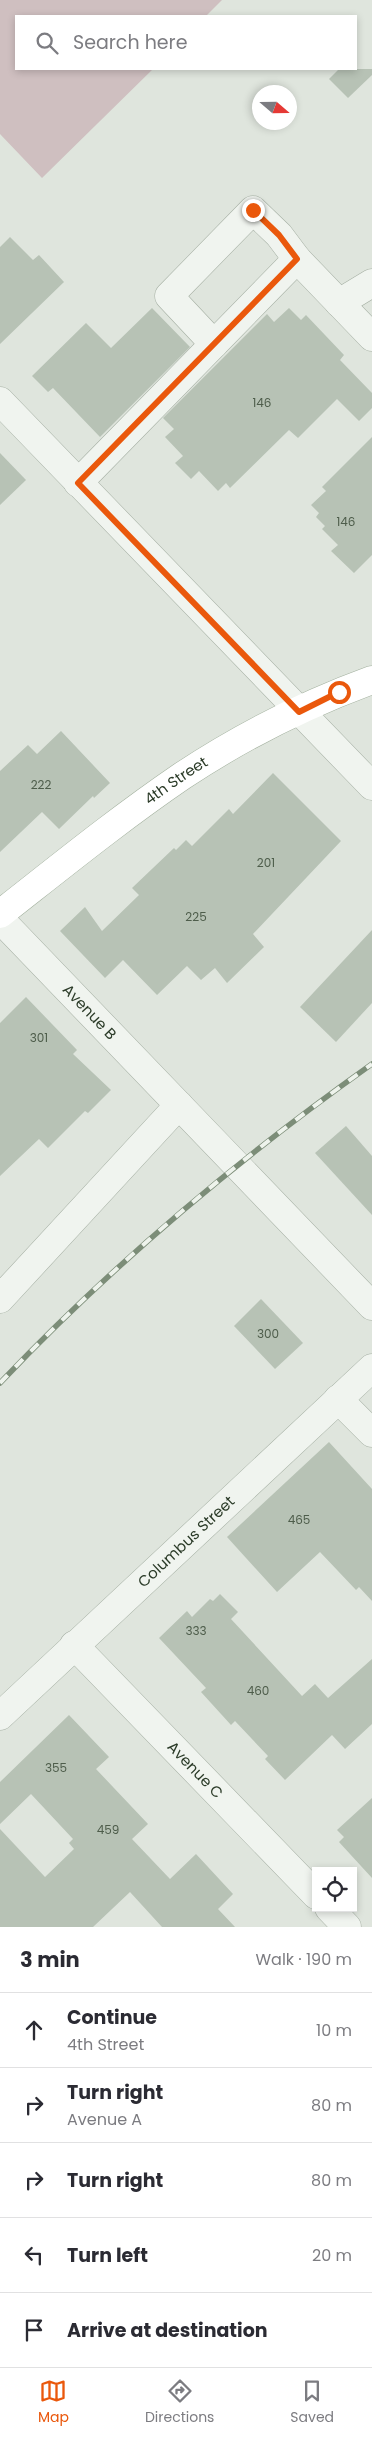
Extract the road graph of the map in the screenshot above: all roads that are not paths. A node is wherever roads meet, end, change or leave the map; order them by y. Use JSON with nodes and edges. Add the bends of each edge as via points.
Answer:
{"nodes":[{"id":1,"x":297,"y":259,"type":"junction"},
{"id":2,"x":372,"y":283,"type":"edge"},
{"id":3,"x":339,"y":303,"type":"junction"},
{"id":4,"x":372,"y":337,"type":"edge"},
{"id":5,"x":214,"y":344,"type":"junction"},
{"id":6,"x":0,"y":402,"type":"edge"},
{"id":7,"x":78,"y":483,"type":"junction"},
{"id":8,"x":372,"y":680,"type":"edge"},
{"id":9,"x":299,"y":712,"type":"junction"},
{"id":10,"x":372,"y":786,"type":"edge"},
{"id":11,"x":0,"y":914,"type":"edge"},
{"id":12,"x":0,"y":919,"type":"edge"},
{"id":13,"x":179,"y":1105,"type":"junction"},
{"id":14,"x":0,"y":1299,"type":"edge"},
{"id":15,"x":372,"y":1306,"type":"edge"},
{"id":16,"x":372,"y":1368,"type":"edge"},
{"id":17,"x":338,"y":1399,"type":"junction"},
{"id":18,"x":372,"y":1433,"type":"edge"},
{"id":19,"x":74,"y":1646,"type":"junction"},
{"id":20,"x":0,"y":1716,"type":"edge"},
{"id":21,"x":312,"y":1891,"type":"edge"},
{"id":22,"x":333,"y":1912,"type":"edge"},
{"id":23,"x":347,"y":1927,"type":"edge"}],
"edges":[{"from":1,"to":3,"type":"street"},
{"from":1,"to":5,"type":"street"},
{"from":1,"to":5,"type":"street","via":[[279,235],[253,210],[169,296]]},
{"from":2,"to":3,"type":"street"},
{"from":3,"to":4,"type":"street"},
{"from":5,"to":7,"type":"street"},
{"from":6,"to":7,"type":"street"},
{"from":7,"to":9,"type":"street"},
{"from":8,"to":9,"type":"main road","name":"4th Street"},
{"from":9,"to":10,"type":"street"},
{"from":9,"to":11,"type":"main road","name":"4th Street","via":[[247,737],[183,776]]},
{"from":12,"to":13,"type":"street","name":"Avenue B"},
{"from":13,"to":14,"type":"street"},
{"from":13,"to":15,"type":"street","name":"Avenue B"},
{"from":16,"to":17,"type":"street","name":"Columbus Street"},
{"from":17,"to":18,"type":"street"},
{"from":17,"to":19,"type":"street","name":"Columbus Street"},
{"from":19,"to":20,"type":"street","name":"Columbus Street"},
{"from":19,"to":21,"type":"street","name":"Avenue C"},
{"from":22,"to":23,"type":"street"}]}
